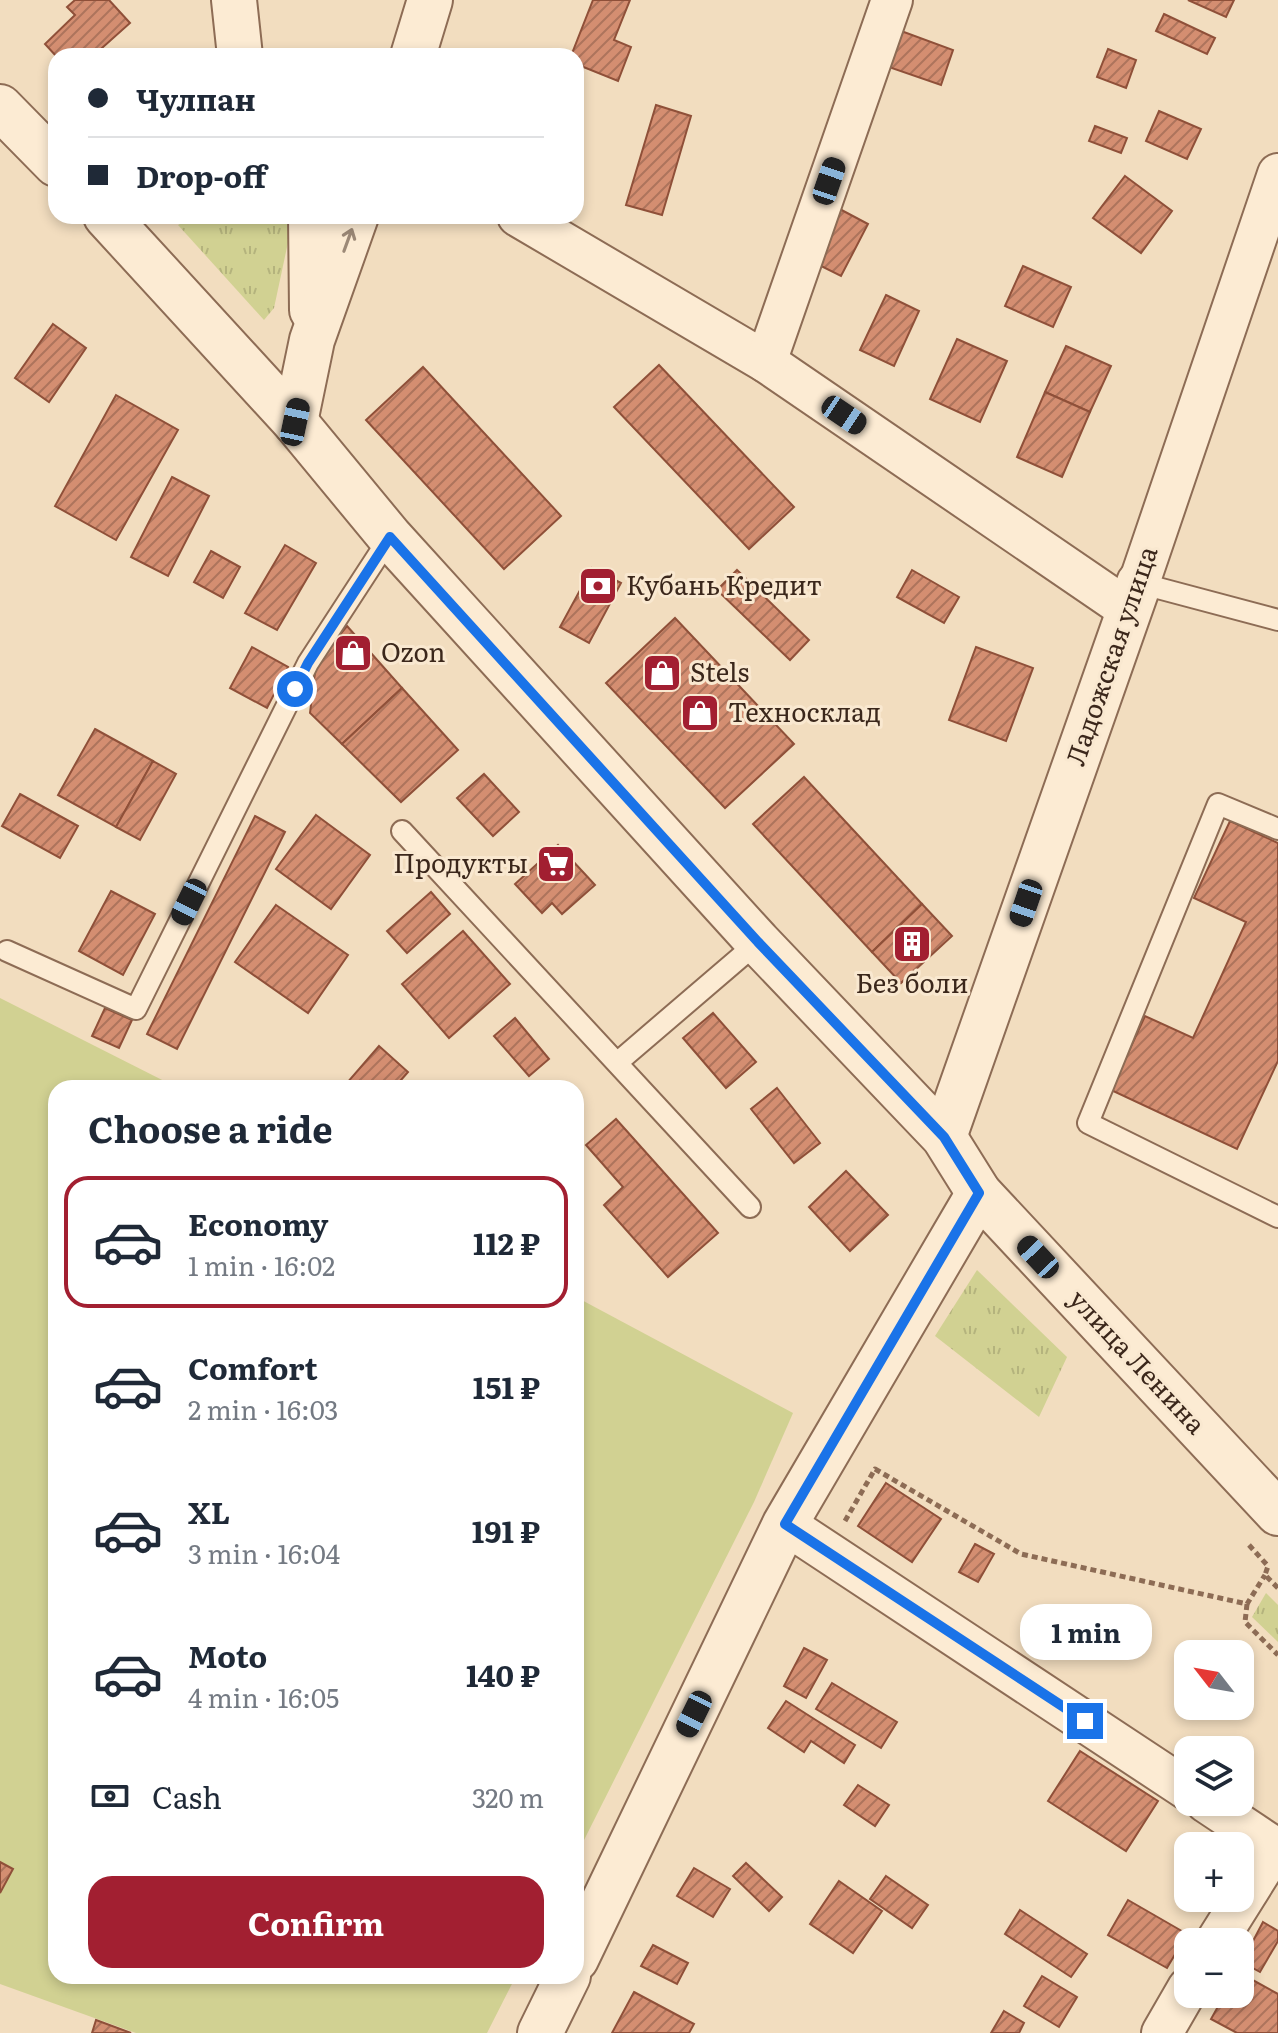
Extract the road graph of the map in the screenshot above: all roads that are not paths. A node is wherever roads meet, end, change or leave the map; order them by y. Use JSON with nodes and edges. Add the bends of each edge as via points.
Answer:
{"nodes":[{"id":1,"x":234,"y":0,"type":"edge"},
{"id":2,"x":430,"y":0,"type":"edge"},
{"id":3,"x":892,"y":0,"type":"edge"},
{"id":4,"x":239,"y":48,"type":"edge"},
{"id":5,"x":415,"y":48,"type":"edge"},
{"id":6,"x":0,"y":107,"type":"edge"},
{"id":7,"x":48,"y":156,"type":"edge"},
{"id":8,"x":1278,"y":174,"type":"edge"},
{"id":9,"x":113,"y":224,"type":"edge"},
{"id":10,"x":311,"y":224,"type":"edge"},
{"id":11,"x":353,"y":224,"type":"edge"},
{"id":12,"x":532,"y":224,"type":"edge"},
{"id":13,"x":312,"y":340,"type":"junction"},
{"id":14,"x":766,"y":362,"type":"junction"},
{"id":15,"x":295,"y":422,"type":"junction"},
{"id":16,"x":390,"y":537,"type":"junction"},
{"id":17,"x":1134,"y":596,"type":"junction"},
{"id":18,"x":1278,"y":620,"type":"edge"},
{"id":19,"x":1278,"y":829,"type":"edge"},
{"id":20,"x":402,"y":831,"type":"dead end"},
{"id":21,"x":758,"y":942,"type":"junction"},
{"id":22,"x":7,"y":951,"type":"dead end"},
{"id":23,"x":618,"y":1062,"type":"junction"},
{"id":24,"x":944,"y":1137,"type":"junction"},
{"id":25,"x":979,"y":1193,"type":"junction"},
{"id":26,"x":750,"y":1207,"type":"dead end"},
{"id":27,"x":1278,"y":1217,"type":"edge"},
{"id":28,"x":1278,"y":1513,"type":"edge"},
{"id":29,"x":785,"y":1524,"type":"junction"},
{"id":30,"x":1174,"y":1781,"type":"edge"},
{"id":31,"x":1227,"y":1816,"type":"edge"},
{"id":32,"x":1276,"y":1849,"type":"edge"},
{"id":33,"x":1225,"y":1928,"type":"edge"},
{"id":34,"x":584,"y":1942,"type":"edge"},
{"id":35,"x":564,"y":1984,"type":"edge"},
{"id":36,"x":1176,"y":2008,"type":"edge"},
{"id":37,"x":540,"y":2033,"type":"edge"},
{"id":38,"x":1162,"y":2033,"type":"edge"}],
"edges":[{"from":1,"to":4,"type":"street"},
{"from":2,"to":5,"type":"street"},
{"from":3,"to":14,"type":"street"},
{"from":6,"to":7,"type":"street"},
{"from":8,"to":17,"type":"street","name":"Ладожская улица"},
{"from":9,"to":15,"type":"street","name":"улица Ленина"},
{"from":10,"to":13,"type":"street"},
{"from":13,"to":11,"type":"street","one_way":true},
{"from":12,"to":14,"type":"street"},
{"from":13,"to":15,"type":"street"},
{"from":14,"to":17,"type":"street"},
{"from":15,"to":16,"type":"street","name":"улица Ленина"},
{"from":16,"to":21,"type":"street","name":"улица Ленина"},
{"from":16,"to":22,"type":"lane","via":[[308,663],[136,1009]]},
{"from":17,"to":18,"type":"lane"},
{"from":17,"to":24,"type":"street","name":"Ладожская улица"},
{"from":19,"to":27,"type":"lane","via":[[1218,804],[1088,1123]]},
{"from":20,"to":23,"type":"lane"},
{"from":21,"to":23,"type":"lane"},
{"from":21,"to":24,"type":"street","name":"улица Ленина"},
{"from":23,"to":26,"type":"lane"},
{"from":24,"to":25,"type":"street","name":"улица Ленина"},
{"from":25,"to":28,"type":"street","name":"улица Ленина"},
{"from":25,"to":29,"type":"street"},
{"from":29,"to":30,"type":"street"},
{"from":29,"to":34,"type":"street"},
{"from":31,"to":32,"type":"street"},
{"from":32,"to":33,"type":"street"},
{"from":35,"to":37,"type":"street"},
{"from":36,"to":38,"type":"street"}]}
